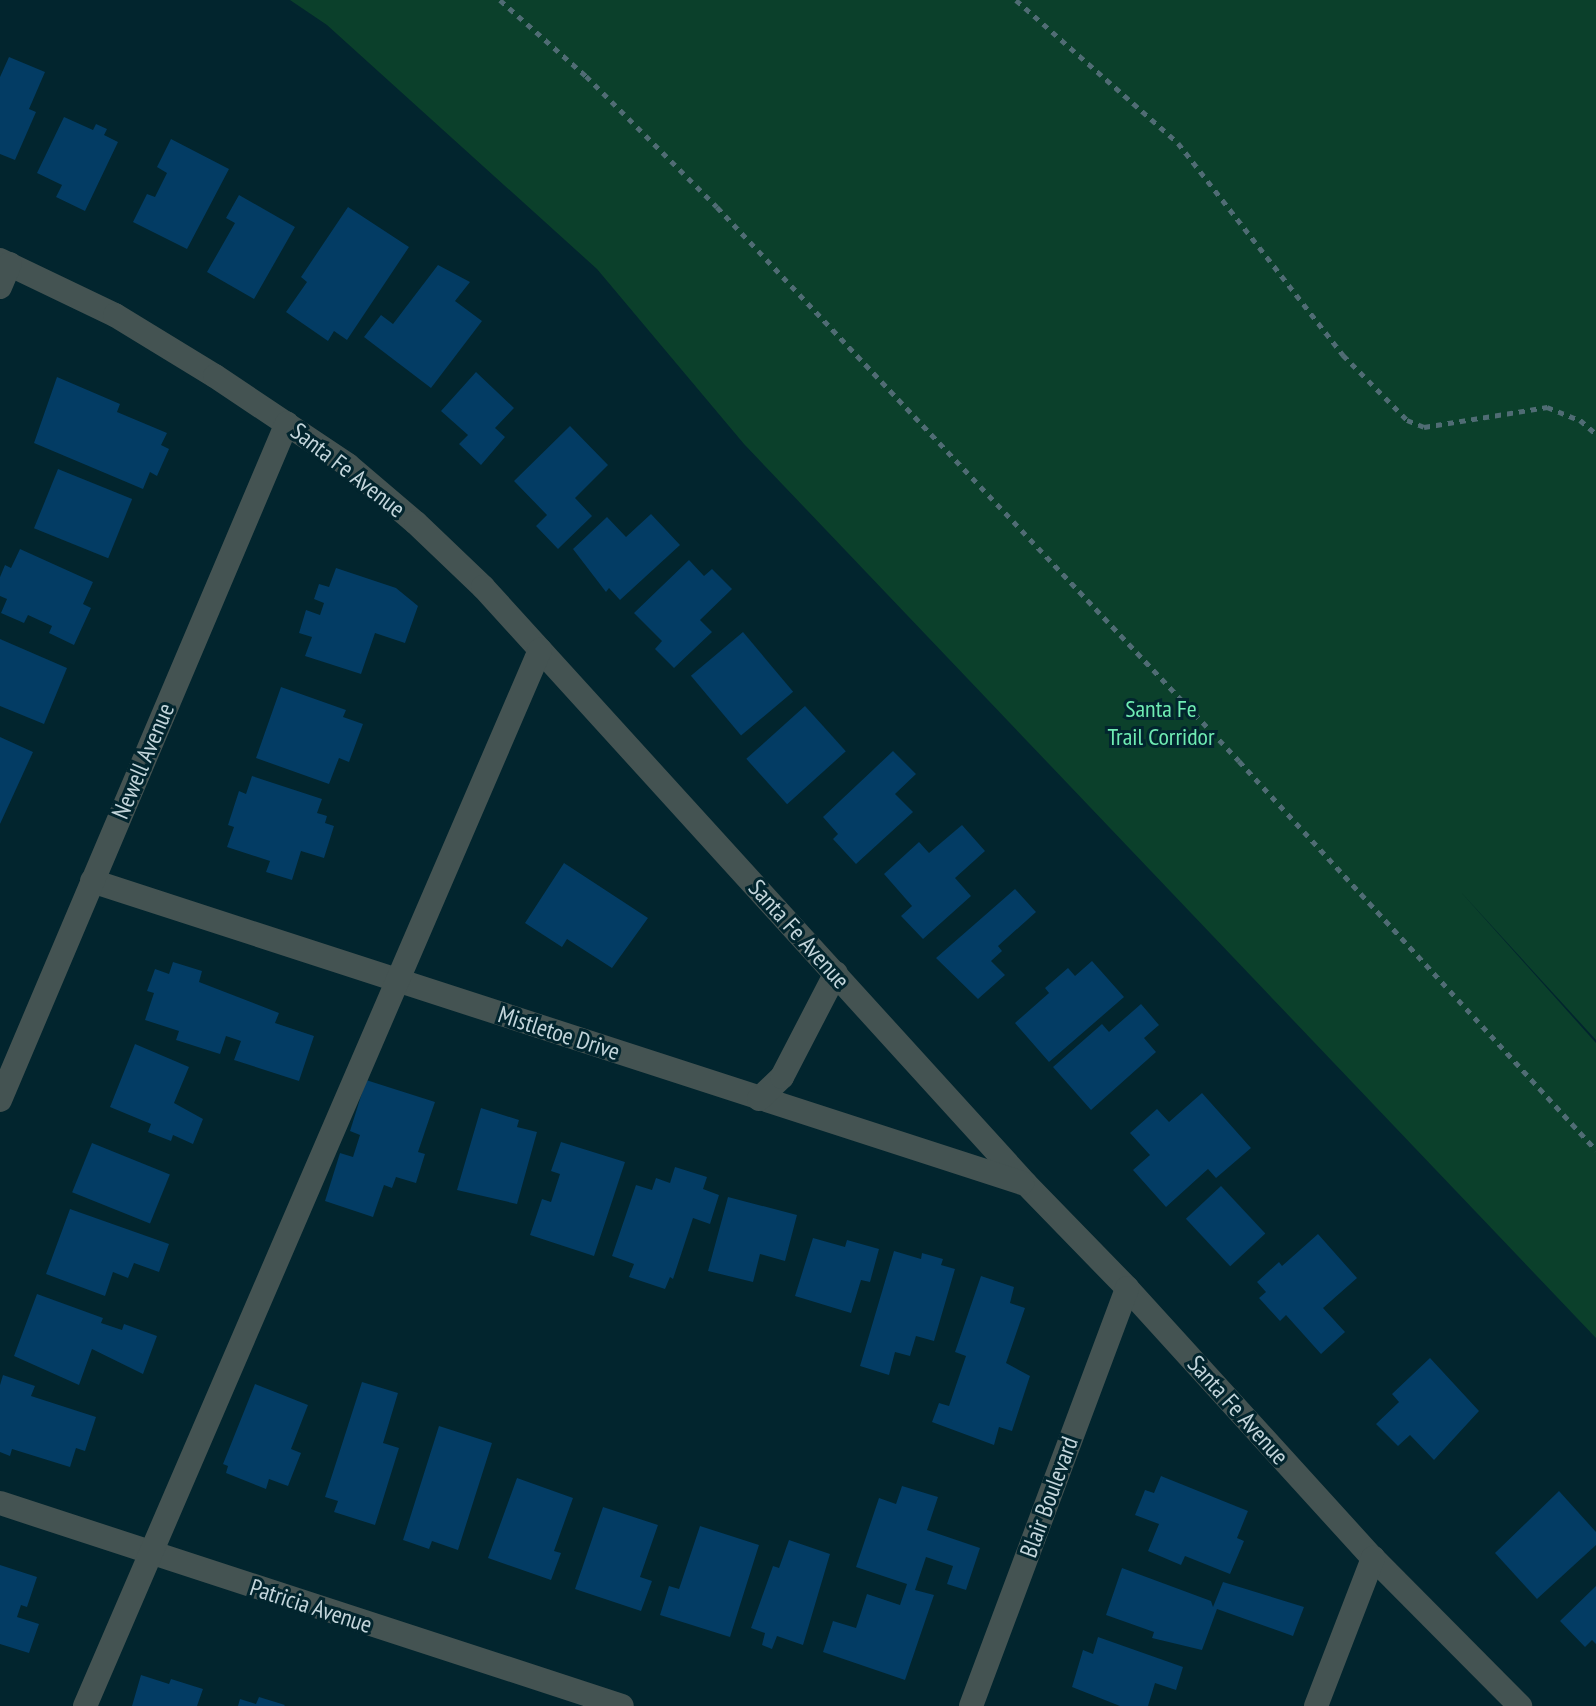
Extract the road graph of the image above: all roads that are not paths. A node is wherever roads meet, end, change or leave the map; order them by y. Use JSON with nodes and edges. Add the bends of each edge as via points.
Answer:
{"nodes":[{"id":1,"x":5,"y":262,"type":"edge"},
{"id":2,"x":0,"y":287,"type":"edge"},
{"id":3,"x":287,"y":423,"type":"junction"},
{"id":4,"x":540,"y":650,"type":"junction"},
{"id":5,"x":92,"y":881,"type":"junction"},
{"id":6,"x":836,"y":973,"type":"junction"},
{"id":7,"x":397,"y":980,"type":"junction"},
{"id":8,"x":759,"y":1099,"type":"junction"},
{"id":9,"x":0,"y":1100,"type":"edge"},
{"id":10,"x":1026,"y":1184,"type":"junction"},
{"id":11,"x":1127,"y":1288,"type":"junction"},
{"id":12,"x":0,"y":1503,"type":"edge"},
{"id":13,"x":149,"y":1554,"type":"junction"},
{"id":14,"x":1373,"y":1558,"type":"junction"},
{"id":15,"x":85,"y":1706,"type":"edge"},
{"id":16,"x":622,"y":1706,"type":"edge"},
{"id":17,"x":971,"y":1706,"type":"edge"},
{"id":18,"x":1316,"y":1706,"type":"edge"},
{"id":19,"x":1520,"y":1706,"type":"edge"}],
"edges":[{"from":1,"to":2,"type":"street"},
{"from":1,"to":3,"type":"street","name":"Santa Fe Avenue","via":[[115,315]]},
{"from":3,"to":4,"type":"street","name":"Santa Fe Avenue","via":[[348,465],[416,523]]},
{"from":3,"to":5,"type":"street","name":"Newell Avenue"},
{"from":4,"to":6,"type":"street","name":"Santa Fe Avenue"},
{"from":4,"to":7,"type":"street"},
{"from":5,"to":7,"type":"street","name":"Mistletoe Drive"},
{"from":5,"to":9,"type":"street","name":"Newell Avenue"},
{"from":6,"to":8,"type":"street","via":[[782,1077]]},
{"from":6,"to":10,"type":"street","name":"Santa Fe Avenue"},
{"from":7,"to":8,"type":"street","name":"Mistletoe Drive"},
{"from":7,"to":13,"type":"street"},
{"from":8,"to":10,"type":"street","name":"Mistletoe Drive"},
{"from":10,"to":11,"type":"street","name":"Santa Fe Avenue"},
{"from":11,"to":14,"type":"street","name":"Santa Fe Avenue"},
{"from":11,"to":17,"type":"street","name":"Blair Boulevard"},
{"from":12,"to":13,"type":"street","name":"Patricia Avenue"},
{"from":13,"to":15,"type":"street"},
{"from":13,"to":16,"type":"street","name":"Patricia Avenue"},
{"from":14,"to":18,"type":"street"},
{"from":14,"to":19,"type":"street","name":"Santa Fe Avenue"}]}
